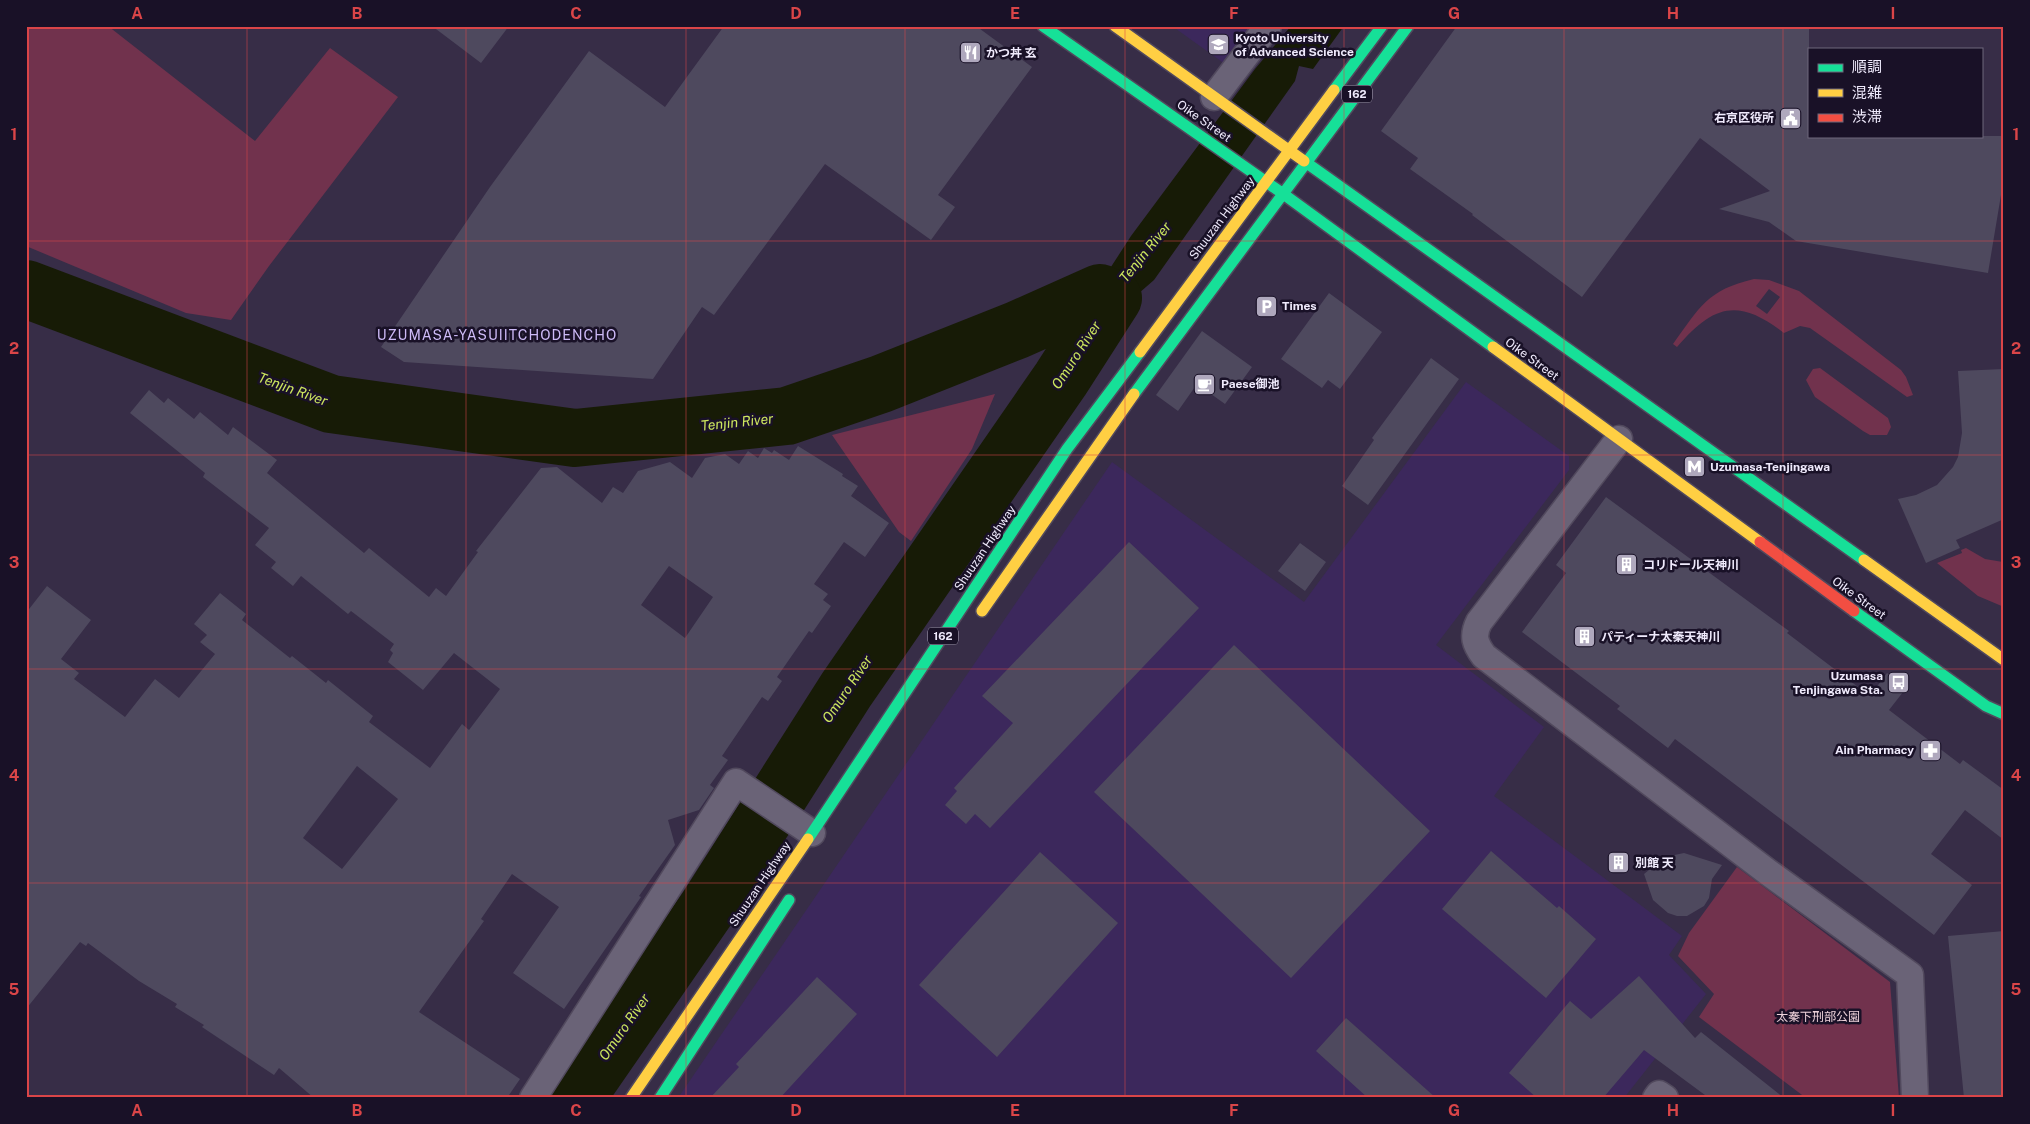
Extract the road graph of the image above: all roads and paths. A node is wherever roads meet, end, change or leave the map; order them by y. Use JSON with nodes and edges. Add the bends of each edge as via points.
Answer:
{"nodes":[{"id":1,"x":1044,"y":26,"type":"edge"},
{"id":2,"x":1114,"y":26,"type":"edge"},
{"id":3,"x":1268,"y":26,"type":"edge"},
{"id":4,"x":1382,"y":26,"type":"edge"},
{"id":5,"x":1408,"y":26,"type":"edge"},
{"id":6,"x":1216,"y":100,"type":"junction"},
{"id":7,"x":1289,"y":151,"type":"junction"},
{"id":8,"x":1305,"y":163,"type":"junction"},
{"id":9,"x":1266,"y":182,"type":"junction"},
{"id":10,"x":1282,"y":193,"type":"junction"},
{"id":11,"x":1619,"y":439,"type":"junction"},
{"id":12,"x":973,"y":624,"type":"dead end"},
{"id":13,"x":2004,"y":660,"type":"edge"},
{"id":14,"x":2004,"y":714,"type":"edge"},
{"id":15,"x":804,"y":827,"type":"junction"},
{"id":16,"x":794,"y":892,"type":"dead end"},
{"id":17,"x":533,"y":1098,"type":"edge"},
{"id":18,"x":630,"y":1098,"type":"edge"},
{"id":19,"x":660,"y":1098,"type":"edge"},
{"id":20,"x":1656,"y":1098,"type":"edge"},
{"id":21,"x":1665,"y":1098,"type":"edge"},
{"id":22,"x":1915,"y":1098,"type":"edge"}],
"edges":[{"from":1,"to":9,"type":"main road","name":"Oike Street"},
{"from":2,"to":6,"type":"main road","name":"Oike Street"},
{"from":3,"to":6,"type":"street"},
{"from":4,"to":7,"type":"main road","name":"Shuuzan Highway","number":"162"},
{"from":5,"to":8,"type":"main road","number":"162"},
{"from":6,"to":7,"type":"main road","name":"Oike Street"},
{"from":7,"to":8,"type":"main road","name":"Oike Street"},
{"from":7,"to":9,"type":"main road","name":"Shuuzan Highway","number":"162"},
{"from":8,"to":10,"type":"main road","number":"162"},
{"from":8,"to":13,"type":"main road","name":"Oike Street"},
{"from":9,"to":10,"type":"main road","name":"Oike Street"},
{"from":9,"to":15,"type":"main road","name":"Shuuzan Highway","number":"162","via":[[1067,449]]},
{"from":10,"to":11,"type":"main road","name":"Oike Street"},
{"from":10,"to":12,"type":"main road","number":"162","via":[[1101,438]]},
{"from":11,"to":14,"type":"main road","name":"Oike Street","via":[[1907,650],[1986,706]]},
{"from":11,"to":22,"type":"street","via":[[1479,622],[1474,638],[1477,647],[1484,656],[1910,976]]},
{"from":15,"to":17,"type":"street","via":[[736,782]]},
{"from":15,"to":18,"type":"main road","name":"Shuuzan Highway","number":"162"},
{"from":16,"to":19,"type":"main road"},
{"from":20,"to":21,"type":"street","via":[[1660,1094]]}]}
